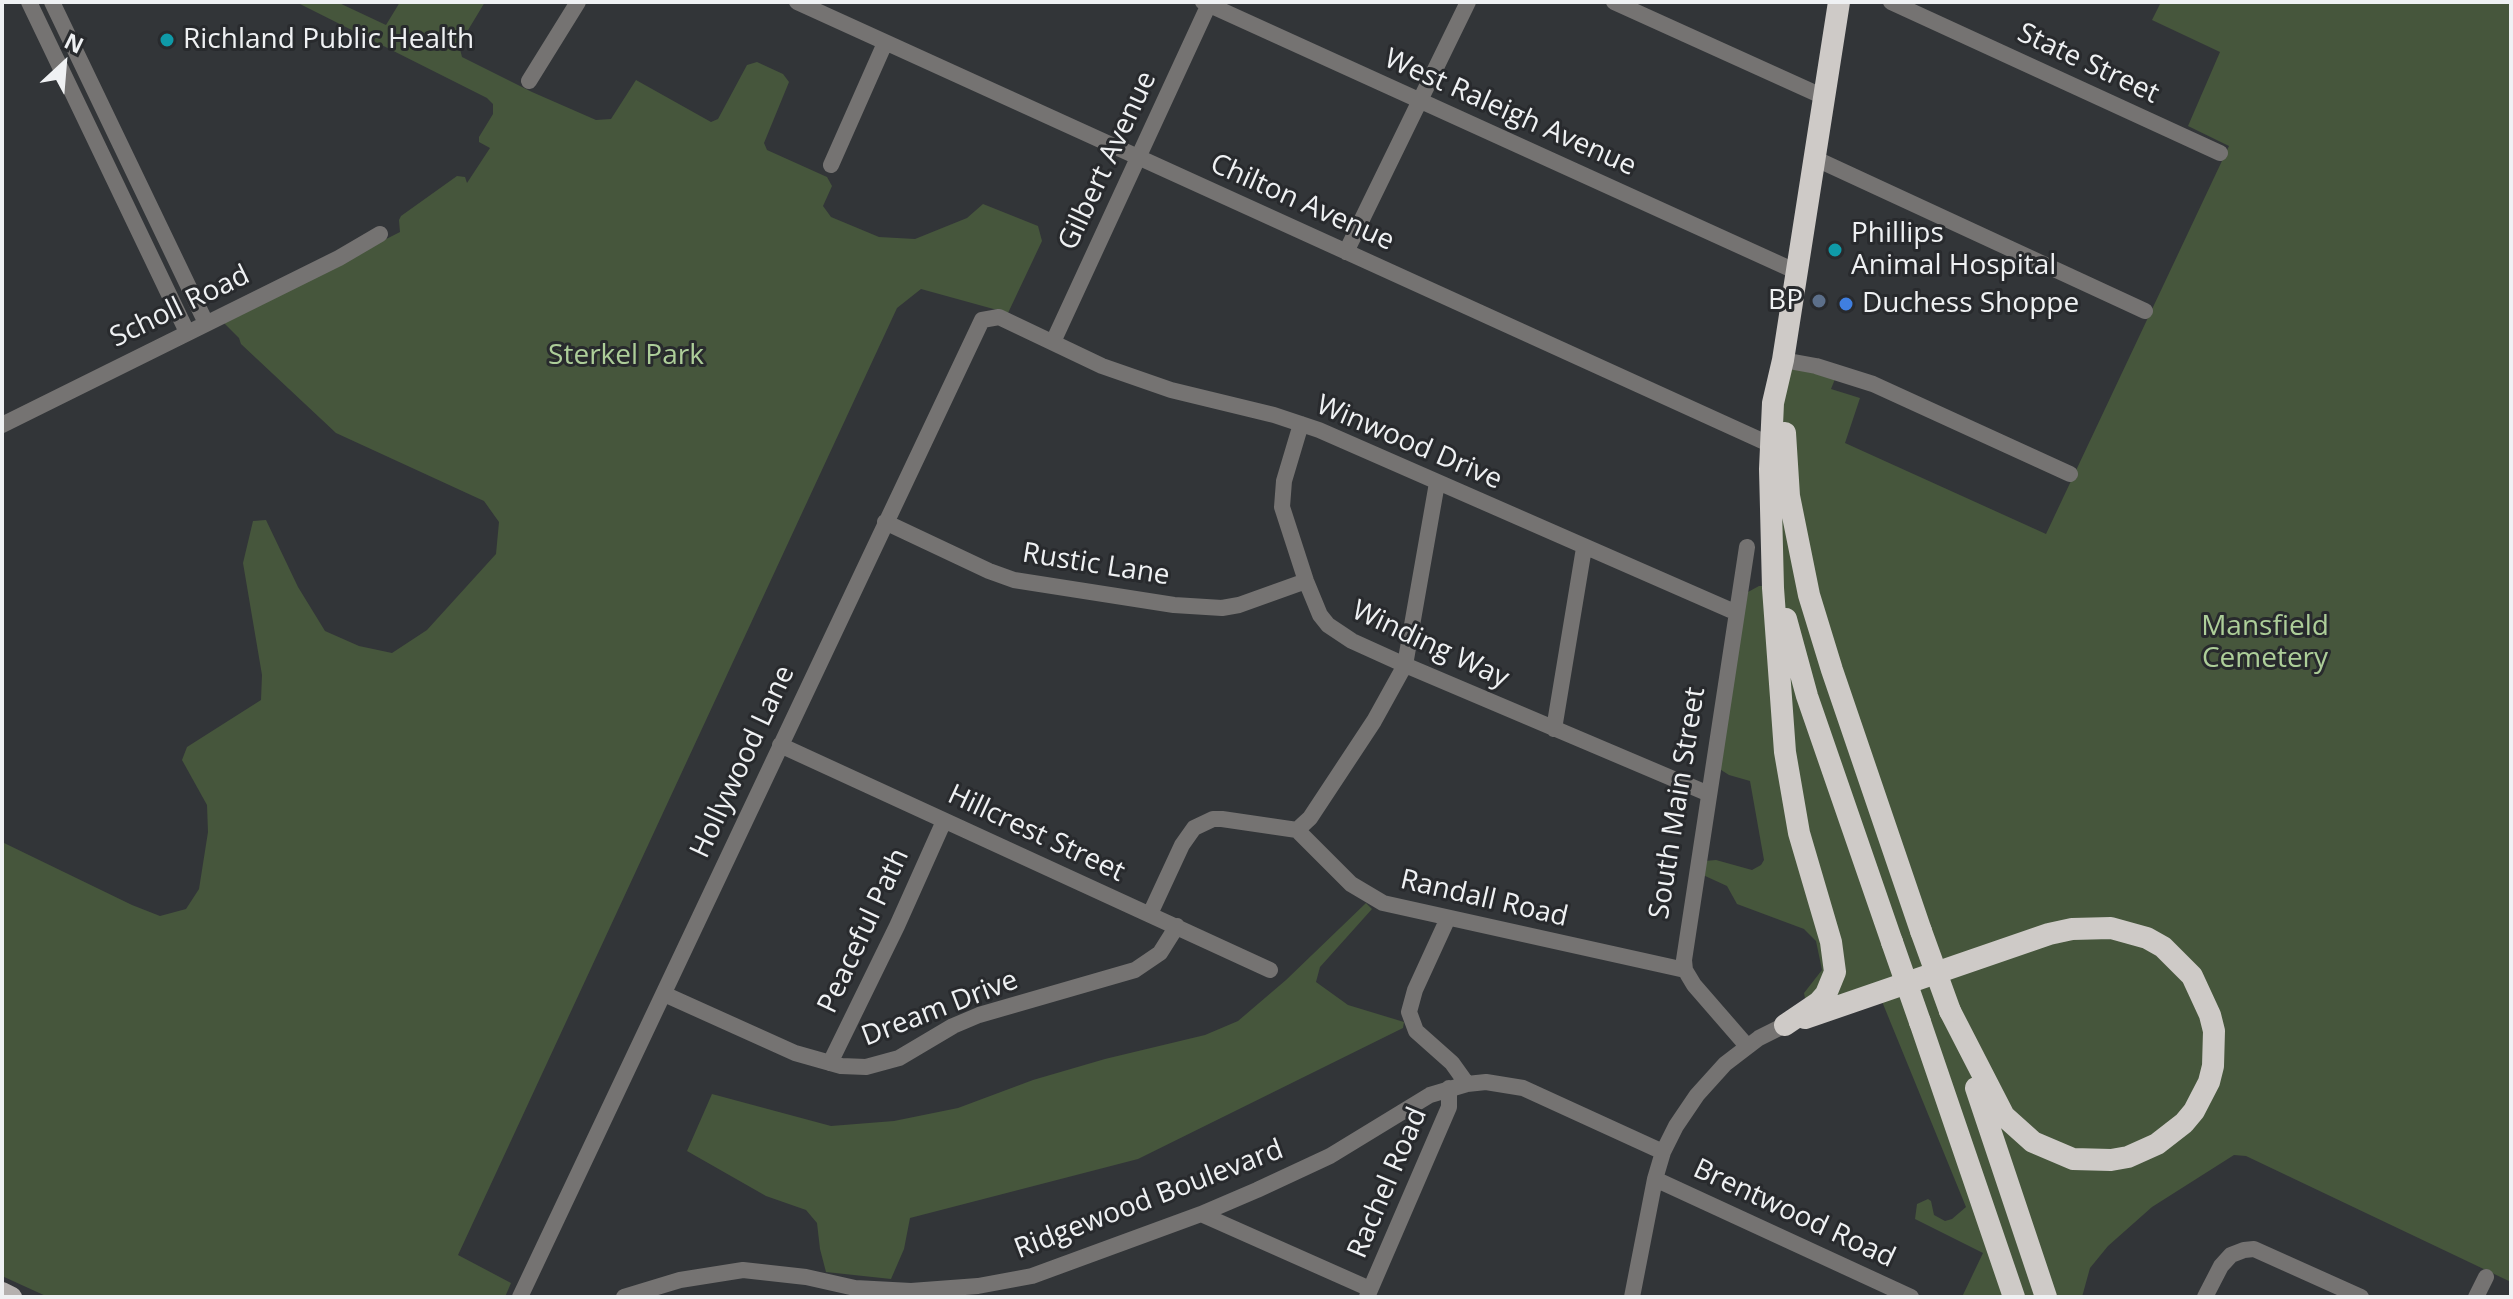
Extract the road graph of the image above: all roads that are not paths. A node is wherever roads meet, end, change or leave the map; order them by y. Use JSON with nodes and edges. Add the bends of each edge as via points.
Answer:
{"nodes":[{"id":1,"x":29,"y":2,"type":"edge"},
{"id":2,"x":52,"y":2,"type":"edge"},
{"id":3,"x":578,"y":2,"type":"edge"},
{"id":4,"x":797,"y":2,"type":"edge"},
{"id":5,"x":1468,"y":2,"type":"edge"},
{"id":6,"x":1614,"y":2,"type":"edge"},
{"id":7,"x":1839,"y":2,"type":"edge"},
{"id":8,"x":1891,"y":2,"type":"edge"},
{"id":9,"x":1208,"y":3,"type":"edge"},
{"id":10,"x":828,"y":8,"type":"edge"},
{"id":11,"x":885,"y":43,"type":"junction"},
{"id":12,"x":529,"y":81,"type":"dead end"},
{"id":13,"x":1824,"y":97,"type":"junction"},
{"id":14,"x":1420,"y":100,"type":"junction"},
{"id":15,"x":2220,"y":153,"type":"dead end"},
{"id":16,"x":1138,"y":158,"type":"junction"},
{"id":17,"x":1814,"y":158,"type":"junction"},
{"id":18,"x":831,"y":165,"type":"dead end"},
{"id":19,"x":380,"y":234,"type":"dead end"},
{"id":20,"x":1346,"y":252,"type":"junction"},
{"id":21,"x":1795,"y":271,"type":"junction"},
{"id":22,"x":2145,"y":311,"type":"dead end"},
{"id":23,"x":206,"y":323,"type":"junction"},
{"id":24,"x":187,"y":332,"type":"junction"},
{"id":25,"x":1053,"y":342,"type":"junction"},
{"id":26,"x":1783,"y":360,"type":"junction"},
{"id":27,"x":1301,"y":424,"type":"junction"},
{"id":28,"x":2,"y":425,"type":"edge"},
{"id":29,"x":1778,"y":448,"type":"junction"},
{"id":30,"x":2070,"y":474,"type":"dead end"},
{"id":31,"x":1437,"y":483,"type":"junction"},
{"id":32,"x":885,"y":522,"type":"junction"},
{"id":33,"x":1774,"y":543,"type":"junction"},
{"id":34,"x":1747,"y":547,"type":"dead end"},
{"id":35,"x":1584,"y":548,"type":"junction"},
{"id":36,"x":1306,"y":581,"type":"junction"},
{"id":37,"x":1737,"y":613,"type":"junction"},
{"id":38,"x":1405,"y":665,"type":"junction"},
{"id":39,"x":1554,"y":729,"type":"junction"},
{"id":40,"x":780,"y":745,"type":"junction"},
{"id":41,"x":1709,"y":794,"type":"junction"},
{"id":42,"x":944,"y":821,"type":"junction"},
{"id":43,"x":1297,"y":830,"type":"junction"},
{"id":44,"x":1150,"y":914,"type":"junction"},
{"id":45,"x":1448,"y":918,"type":"junction"},
{"id":46,"x":1177,"y":926,"type":"junction"},
{"id":47,"x":1270,"y":970,"type":"dead end"},
{"id":48,"x":1685,"y":970,"type":"junction"},
{"id":49,"x":664,"y":994,"type":"junction"},
{"id":50,"x":1950,"y":1011,"type":"junction"},
{"id":51,"x":1785,"y":1025,"type":"junction"},
{"id":52,"x":1747,"y":1046,"type":"junction"},
{"id":53,"x":830,"y":1063,"type":"junction"},
{"id":54,"x":1467,"y":1084,"type":"junction"},
{"id":55,"x":1449,"y":1088,"type":"junction"},
{"id":56,"x":1663,"y":1152,"type":"junction"},
{"id":57,"x":1655,"y":1179,"type":"junction"},
{"id":58,"x":1201,"y":1214,"type":"junction"},
{"id":59,"x":2486,"y":1277,"type":"dead end"},
{"id":60,"x":855,"y":1288,"type":"junction"},
{"id":61,"x":2,"y":1292,"type":"edge"},
{"id":62,"x":1369,"y":1293,"type":"edge"},
{"id":63,"x":928,"y":1294,"type":"edge"},
{"id":64,"x":12,"y":1297,"type":"edge"},
{"id":65,"x":520,"y":1297,"type":"edge"},
{"id":66,"x":624,"y":1297,"type":"edge"},
{"id":67,"x":876,"y":1297,"type":"edge"},
{"id":68,"x":1632,"y":1297,"type":"edge"},
{"id":69,"x":1911,"y":1297,"type":"edge"},
{"id":70,"x":2014,"y":1297,"type":"edge"},
{"id":71,"x":2046,"y":1297,"type":"edge"},
{"id":72,"x":2205,"y":1297,"type":"edge"},
{"id":73,"x":2361,"y":1297,"type":"edge"},
{"id":74,"x":2476,"y":1297,"type":"edge"}],
"edges":[{"from":1,"to":24,"type":"street"},
{"from":2,"to":23,"type":"street"},
{"from":3,"to":12,"type":"street"},
{"from":4,"to":10,"type":"street","name":"Chilton Avenue"},
{"from":5,"to":14,"type":"street"},
{"from":6,"to":13,"type":"street"},
{"from":7,"to":13,"type":"highway"},
{"from":8,"to":15,"type":"street","name":"State Street"},
{"from":9,"to":14,"type":"street","name":"West Raleigh Avenue"},
{"from":9,"to":16,"type":"street","name":"Gilbert Avenue"},
{"from":10,"to":11,"type":"street","name":"Chilton Avenue"},
{"from":11,"to":16,"type":"street","name":"Chilton Avenue"},
{"from":11,"to":18,"type":"street"},
{"from":13,"to":17,"type":"highway"},
{"from":14,"to":20,"type":"street"},
{"from":14,"to":21,"type":"street","name":"West Raleigh Avenue"},
{"from":16,"to":20,"type":"street","name":"Chilton Avenue"},
{"from":16,"to":25,"type":"street","name":"Gilbert Avenue"},
{"from":17,"to":21,"type":"highway"},
{"from":17,"to":22,"type":"street"},
{"from":19,"to":23,"type":"street","name":"Scholl Road"},
{"from":20,"to":29,"type":"street","name":"Chilton Avenue"},
{"from":21,"to":26,"type":"highway"},
{"from":23,"to":24,"type":"street","name":"Scholl Road"},
{"from":24,"to":28,"type":"street","name":"Scholl Road"},
{"from":25,"to":27,"type":"street","name":"Winwood Drive","via":[[1171,390]]},
{"from":25,"to":32,"type":"street","name":"Hollywood Lane","via":[[999,317],[982,320]]},
{"from":26,"to":29,"type":"highway","via":[[1773,403]]},
{"from":26,"to":30,"type":"street","via":[[1873,384]]},
{"from":27,"to":31,"type":"street","name":"Winwood Drive"},
{"from":27,"to":36,"type":"street","name":"Winding Way","via":[[1281,496]]},
{"from":29,"to":33,"type":"highway"},
{"from":29,"to":50,"type":"highway","bridge":true,"via":[[1801,567],[1828,657]]},
{"from":31,"to":35,"type":"street","name":"Winwood Drive"},
{"from":31,"to":38,"type":"street"},
{"from":32,"to":36,"type":"street","name":"Rustic Lane","via":[[1014,580],[1158,603],[1222,608]]},
{"from":32,"to":40,"type":"street","name":"Hollywood Lane"},
{"from":33,"to":51,"type":"highway","via":[[1789,784],[1835,962],[1826,994]]},
{"from":33,"to":70,"type":"highway","bridge":true,"via":[[1800,673]]},
{"from":34,"to":37,"type":"street","name":"South Main Street"},
{"from":35,"to":37,"type":"street","name":"Winwood Drive"},
{"from":35,"to":39,"type":"street"},
{"from":36,"to":38,"type":"street","name":"Winding Way","via":[[1328,625]]},
{"from":37,"to":41,"type":"street","name":"South Main Street"},
{"from":38,"to":39,"type":"street","name":"Winding Way"},
{"from":38,"to":43,"type":"street","via":[[1374,721]]},
{"from":39,"to":41,"type":"street","name":"Winding Way"},
{"from":40,"to":42,"type":"street","name":"Hillcrest Street"},
{"from":40,"to":49,"type":"street","name":"Hollywood Lane"},
{"from":41,"to":48,"type":"street","name":"South Main Street"},
{"from":42,"to":44,"type":"street","name":"Hillcrest Street"},
{"from":42,"to":53,"type":"street","name":"Peaceful Path"},
{"from":43,"to":44,"type":"street","via":[[1222,819],[1194,828]]},
{"from":43,"to":45,"type":"street","name":"Randall Road","via":[[1360,890],[1383,903]]},
{"from":44,"to":46,"type":"street","name":"Hillcrest Street"},
{"from":45,"to":48,"type":"street","name":"Randall Road"},
{"from":45,"to":54,"type":"street","via":[[1409,1012],[1416,1031]]},
{"from":46,"to":47,"type":"street","name":"Hillcrest Street"},
{"from":46,"to":53,"type":"street","name":"Dream Drive","via":[[1160,953],[1127,974],[979,1015],[891,1062],[866,1067]]},
{"from":48,"to":52,"type":"street"},
{"from":49,"to":53,"type":"street","name":"Dream Drive","via":[[795,1053]]},
{"from":49,"to":65,"type":"street","name":"Hollywood Lane"},
{"from":50,"to":51,"type":"highway","via":[[2004,1116],[2033,1142],[2073,1159],[2111,1160],[2157,1144],[2194,1111],[2213,1066],[2214,1031],[2192,976],[2163,947],[2111,928],[2049,934]]},
{"from":50,"to":71,"type":"highway"},
{"from":51,"to":52,"type":"street"},
{"from":52,"to":56,"type":"street","via":[[1697,1095]]},
{"from":54,"to":55,"type":"street","name":"Ridgewood Boulevard"},
{"from":54,"to":56,"type":"street","name":"Ridgewood Boulevard","via":[[1523,1088]]},
{"from":55,"to":58,"type":"street","name":"Ridgewood Boulevard","via":[[1330,1156]]},
{"from":55,"to":62,"type":"street","name":"Rachel Road","via":[[1449,1107]]},
{"from":56,"to":57,"type":"street"},
{"from":57,"to":68,"type":"street"},
{"from":57,"to":69,"type":"street","name":"Brentwood Road"},
{"from":58,"to":62,"type":"street"},
{"from":58,"to":63,"type":"street","name":"Ridgewood Boulevard","via":[[1032,1276]]},
{"from":59,"to":74,"type":"street"},
{"from":60,"to":63,"type":"street","name":"Ridgewood Boulevard"},
{"from":60,"to":66,"type":"street","name":"Ridgewood Boulevard","via":[[743,1270]]},
{"from":60,"to":67,"type":"street"},
{"from":61,"to":64,"type":"main road"},
{"from":72,"to":73,"type":"street","via":[[2231,1255],[2254,1249]]}]}
